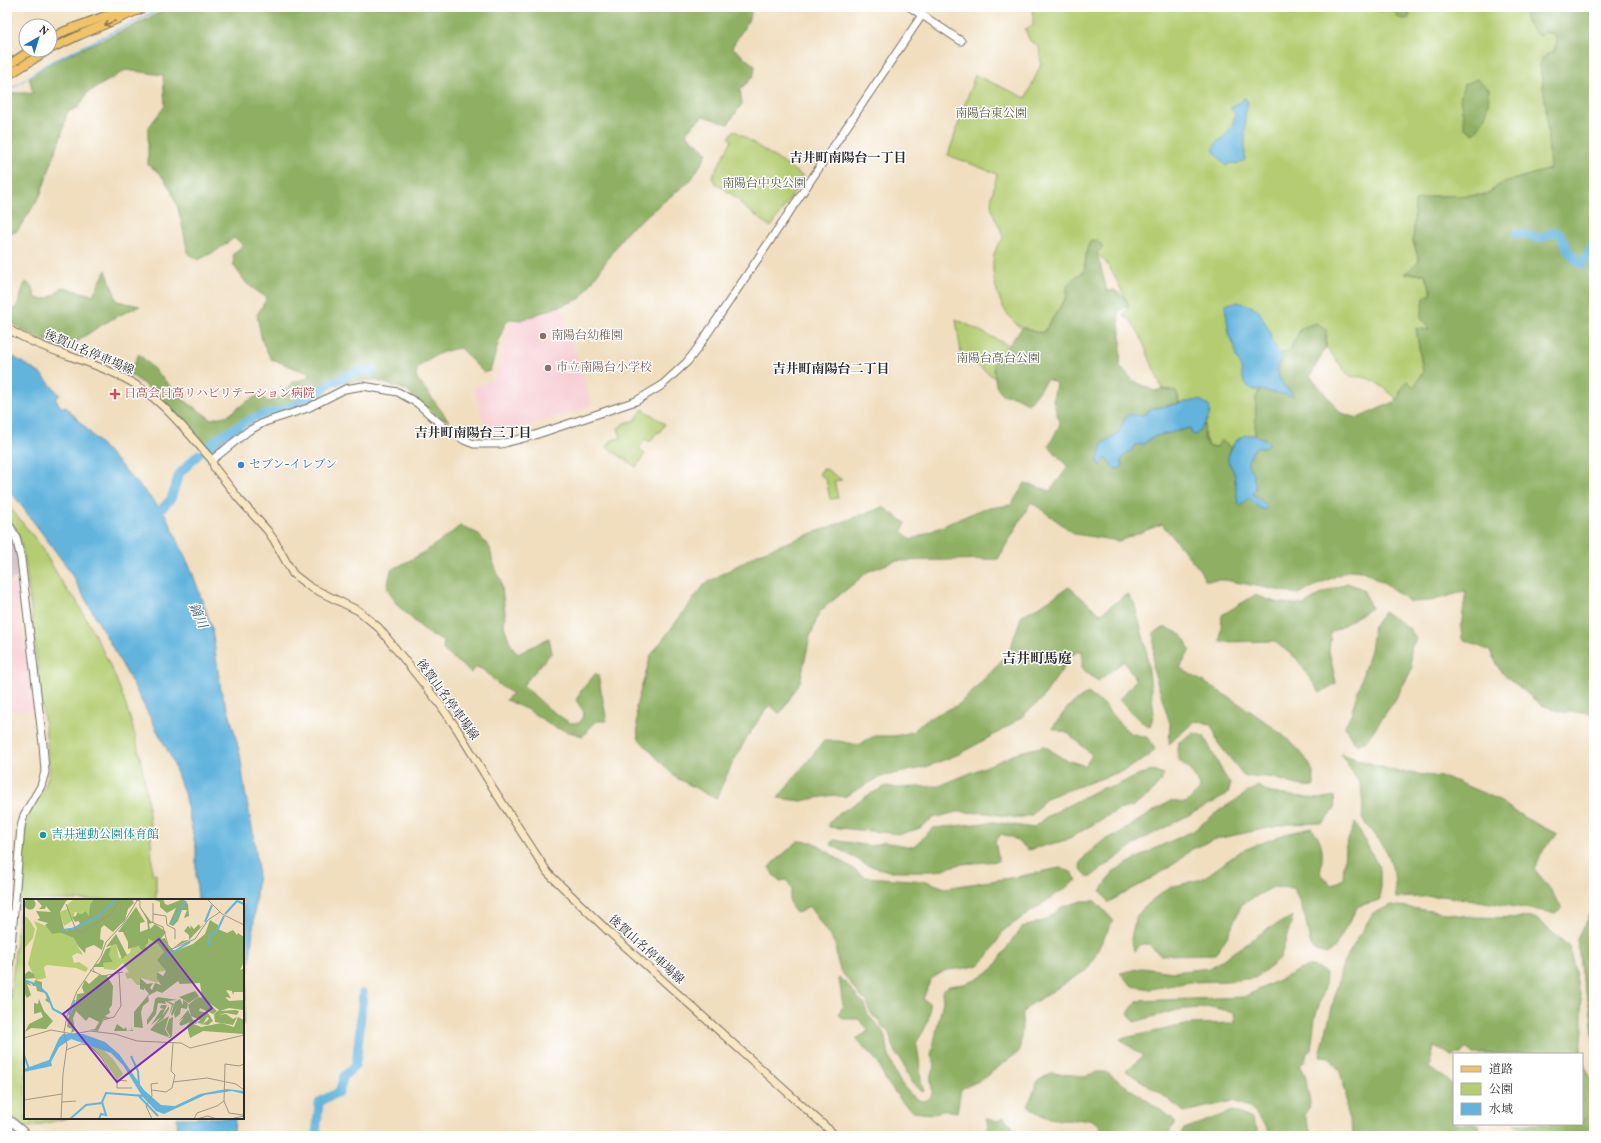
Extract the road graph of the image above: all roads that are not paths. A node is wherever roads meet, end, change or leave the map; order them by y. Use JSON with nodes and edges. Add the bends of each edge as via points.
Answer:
{"nodes":[{"id":1,"x":129,"y":7,"type":"edge"},
{"id":2,"x":146,"y":7,"type":"edge"},
{"id":3,"x":910,"y":7,"type":"edge"},
{"id":4,"x":922,"y":15,"type":"junction"},
{"id":5,"x":58,"y":35,"type":"edge"},
{"id":6,"x":961,"y":41,"type":"dead end"},
{"id":7,"x":58,"y":45,"type":"edge"},
{"id":8,"x":19,"y":58,"type":"edge"},
{"id":9,"x":36,"y":58,"type":"edge"},
{"id":10,"x":7,"y":66,"type":"edge"},
{"id":11,"x":7,"y":76,"type":"edge"},
{"id":12,"x":7,"y":328,"type":"edge"},
{"id":13,"x":212,"y":460,"type":"junction"},
{"id":14,"x":7,"y":522,"type":"edge"},
{"id":15,"x":7,"y":994,"type":"edge"},
{"id":16,"x":7,"y":1118,"type":"edge"},
{"id":17,"x":20,"y":1134,"type":"edge"},
{"id":18,"x":29,"y":1136,"type":"edge"},
{"id":19,"x":836,"y":1136,"type":"edge"}],
"edges":[{"from":1,"to":5,"type":"main road"},
{"from":2,"to":7,"type":"main road","one_way":true},
{"from":3,"to":4,"type":"street"},
{"from":4,"to":6,"type":"street"},
{"from":4,"to":13,"type":"street","via":[[697,349],[661,386],[636,401],[535,435],[501,444],[474,444],[444,427],[417,403],[398,392],[363,386],[345,389],[308,408],[265,422],[248,431]]},
{"from":8,"to":10,"type":"main road"},
{"from":9,"to":11,"type":"main road"},
{"from":12,"to":13,"type":"main road","name":"後賀山名停車場線","via":[[32,342],[122,377],[146,391]]},
{"from":13,"to":19,"type":"main road","name":"後賀山名停車場線","via":[[214,467],[274,540],[293,574],[310,587],[359,611],[379,628],[458,728],[548,873],[609,932]]},
{"from":14,"to":15,"type":"street","via":[[16,537],[21,559],[45,772],[41,786],[24,815],[21,827]]},
{"from":16,"to":17,"type":"street"},
{"from":17,"to":18,"type":"street"}]}
